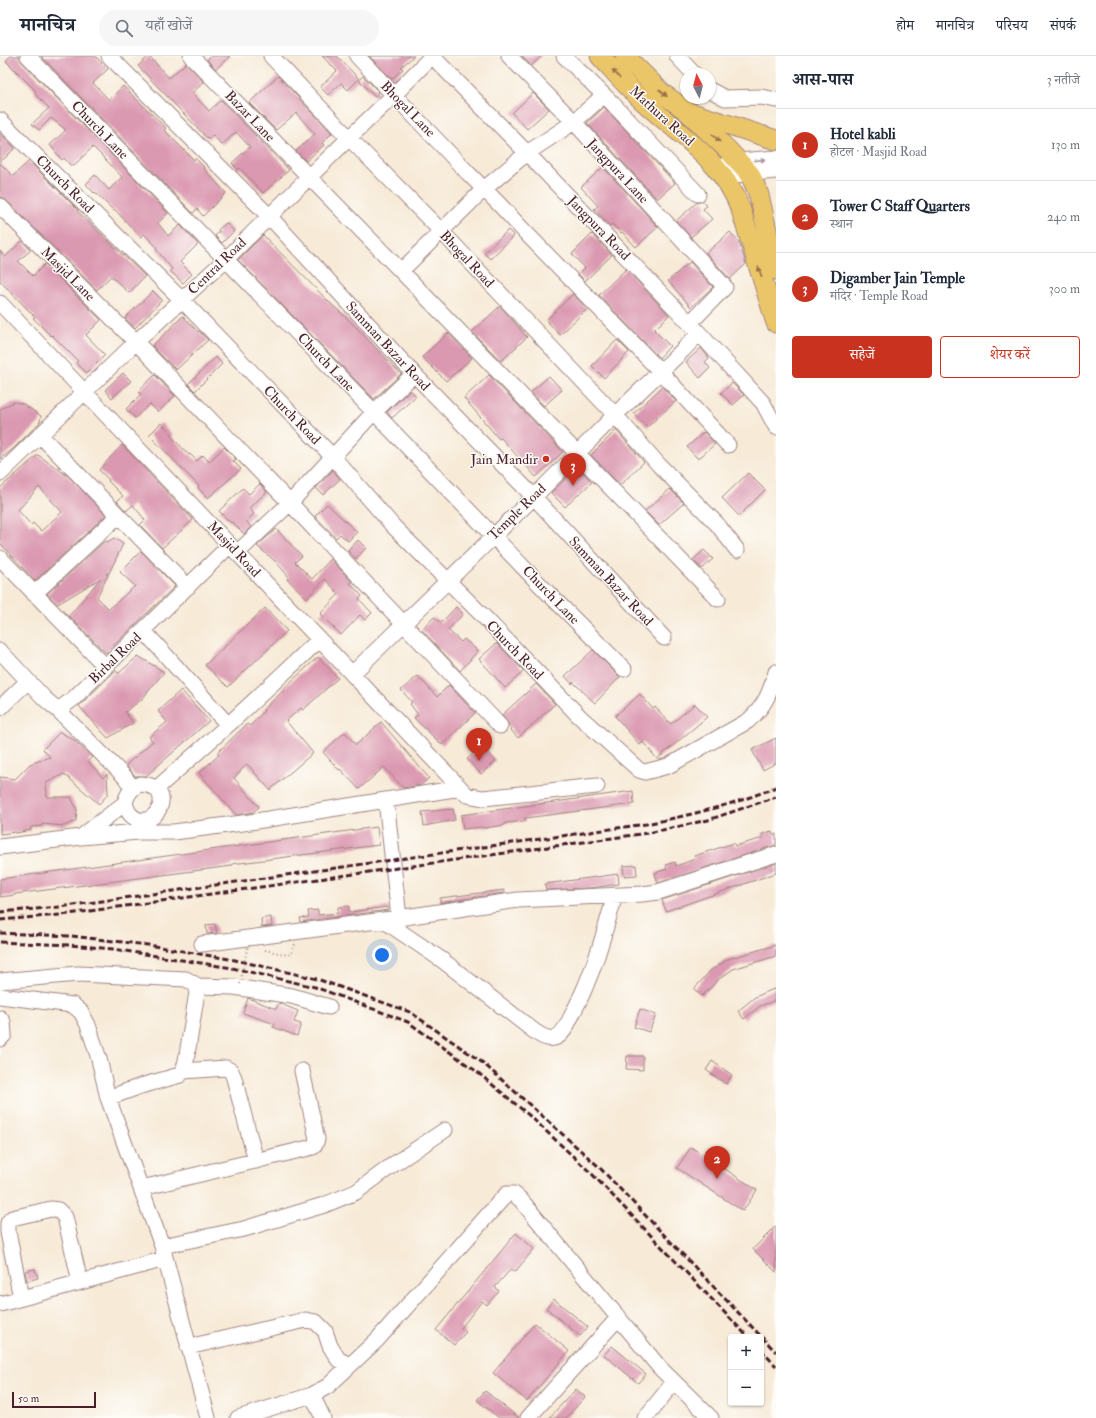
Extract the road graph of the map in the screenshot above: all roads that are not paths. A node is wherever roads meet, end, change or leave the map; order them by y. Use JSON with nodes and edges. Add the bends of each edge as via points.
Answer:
{"nodes":[{"id":1,"x":28,"y":56,"type":"edge"},
{"id":2,"x":109,"y":56,"type":"edge"},
{"id":3,"x":191,"y":56,"type":"edge"},
{"id":4,"x":271,"y":56,"type":"edge"},
{"id":5,"x":357,"y":56,"type":"edge"},
{"id":6,"x":432,"y":56,"type":"edge"},
{"id":7,"x":510,"y":56,"type":"edge"},
{"id":8,"x":564,"y":56,"type":"edge"},
{"id":9,"x":600,"y":56,"type":"edge"},
{"id":10,"x":625,"y":56,"type":"edge"},
{"id":11,"x":677,"y":56,"type":"edge"},
{"id":12,"x":688,"y":68,"type":"edge"},
{"id":13,"x":716,"y":93,"type":"edge"},
{"id":14,"x":394,"y":94,"type":"junction"},
{"id":15,"x":604,"y":95,"type":"junction"},
{"id":16,"x":776,"y":100,"type":"edge"},
{"id":17,"x":687,"y":111,"type":"junction"},
{"id":18,"x":0,"y":120,"type":"edge"},
{"id":19,"x":574,"y":122,"type":"junction"},
{"id":20,"x":349,"y":138,"type":"junction"},
{"id":21,"x":776,"y":140,"type":"edge"},
{"id":22,"x":526,"y":153,"type":"junction"},
{"id":23,"x":776,"y":158,"type":"edge"},
{"id":24,"x":744,"y":168,"type":"junction"},
{"id":25,"x":776,"y":171,"type":"edge"},
{"id":26,"x":720,"y":172,"type":"junction"},
{"id":27,"x":310,"y":177,"type":"junction"},
{"id":28,"x":484,"y":189,"type":"junction"},
{"id":29,"x":698,"y":194,"type":"dead end"},
{"id":30,"x":0,"y":206,"type":"edge"},
{"id":31,"x":776,"y":208,"type":"edge"},
{"id":32,"x":269,"y":216,"type":"junction"},
{"id":33,"x":442,"y":232,"type":"junction"},
{"id":34,"x":771,"y":245,"type":"junction"},
{"id":35,"x":225,"y":260,"type":"junction"},
{"id":36,"x":776,"y":270,"type":"edge"},
{"id":37,"x":401,"y":271,"type":"junction"},
{"id":38,"x":725,"y":287,"type":"joint"},
{"id":39,"x":182,"y":300,"type":"junction"},
{"id":40,"x":0,"y":303,"type":"edge"},
{"id":41,"x":776,"y":323,"type":"edge"},
{"id":42,"x":694,"y":328,"type":"junction"},
{"id":43,"x":136,"y":342,"type":"junction"},
{"id":44,"x":660,"y":371,"type":"junction"},
{"id":45,"x":414,"y":374,"type":"junction"},
{"id":46,"x":85,"y":392,"type":"junction"},
{"id":47,"x":374,"y":412,"type":"junction"},
{"id":48,"x":615,"y":415,"type":"junction"},
{"id":49,"x":776,"y":427,"type":"edge"},
{"id":50,"x":40,"y":435,"type":"junction"},
{"id":51,"x":728,"y":446,"type":"dead end"},
{"id":52,"x":577,"y":453,"type":"junction"},
{"id":53,"x":333,"y":457,"type":"junction"},
{"id":54,"x":0,"y":474,"type":"edge"},
{"id":55,"x":534,"y":497,"type":"junction"},
{"id":56,"x":290,"y":503,"type":"junction"},
{"id":57,"x":118,"y":516,"type":"junction"},
{"id":58,"x":493,"y":536,"type":"junction"},
{"id":59,"x":234,"y":549,"type":"junction"},
{"id":60,"x":737,"y":550,"type":"dead end"},
{"id":61,"x":0,"y":558,"type":"edge"},
{"id":62,"x":448,"y":580,"type":"junction"},
{"id":63,"x":188,"y":587,"type":"junction"},
{"id":64,"x":34,"y":594,"type":"junction"},
{"id":65,"x":718,"y":599,"type":"dead end"},
{"id":66,"x":403,"y":624,"type":"junction"},
{"id":67,"x":144,"y":631,"type":"junction"},
{"id":68,"x":664,"y":638,"type":"dead end"},
{"id":69,"x":319,"y":640,"type":"junction"},
{"id":70,"x":0,"y":651,"type":"edge"},
{"id":71,"x":106,"y":667,"type":"junction"},
{"id":72,"x":624,"y":669,"type":"dead end"},
{"id":73,"x":776,"y":672,"type":"edge"},
{"id":74,"x":352,"y":674,"type":"junction"},
{"id":75,"x":28,"y":681,"type":"junction"},
{"id":76,"x":0,"y":708,"type":"edge"},
{"id":77,"x":58,"y":710,"type":"junction"},
{"id":78,"x":228,"y":725,"type":"junction"},
{"id":79,"x":500,"y":726,"type":"dead end"},
{"id":80,"x":597,"y":786,"type":"dead end"},
{"id":81,"x":132,"y":788,"type":"junction"},
{"id":82,"x":156,"y":789,"type":"junction"},
{"id":83,"x":464,"y":792,"type":"junction"},
{"id":84,"x":386,"y":800,"type":"junction"},
{"id":85,"x":125,"y":803,"type":"junction"},
{"id":86,"x":159,"y":811,"type":"junction"},
{"id":87,"x":174,"y":832,"type":"junction"},
{"id":88,"x":81,"y":837,"type":"junction"},
{"id":89,"x":0,"y":847,"type":"edge"},
{"id":90,"x":776,"y":854,"type":"edge"},
{"id":91,"x":615,"y":895,"type":"junction"},
{"id":92,"x":399,"y":918,"type":"junction"},
{"id":93,"x":382,"y":920,"type":"junction"},
{"id":94,"x":202,"y":944,"type":"dead end"},
{"id":95,"x":0,"y":980,"type":"edge"},
{"id":96,"x":198,"y":986,"type":"junction"},
{"id":97,"x":0,"y":996,"type":"edge"},
{"id":98,"x":330,"y":1007,"type":"dead end"},
{"id":99,"x":0,"y":1018,"type":"edge"},
{"id":100,"x":0,"y":1039,"type":"edge"},
{"id":101,"x":183,"y":1071,"type":"junction"},
{"id":102,"x":302,"y":1071,"type":"dead end"},
{"id":103,"x":108,"y":1098,"type":"junction"},
{"id":104,"x":445,"y":1130,"type":"dead end"},
{"id":105,"x":256,"y":1161,"type":"junction"},
{"id":106,"x":142,"y":1188,"type":"junction"},
{"id":107,"x":164,"y":1252,"type":"junction"},
{"id":108,"x":80,"y":1282,"type":"junction"},
{"id":109,"x":21,"y":1298,"type":"junction"},
{"id":110,"x":0,"y":1304,"type":"edge"},
{"id":111,"x":619,"y":1317,"type":"junction"},
{"id":112,"x":188,"y":1347,"type":"junction"},
{"id":113,"x":349,"y":1365,"type":"junction"},
{"id":114,"x":674,"y":1382,"type":"junction"},
{"id":115,"x":312,"y":1395,"type":"junction"},
{"id":116,"x":208,"y":1418,"type":"edge"},
{"id":117,"x":238,"y":1418,"type":"edge"},
{"id":118,"x":323,"y":1418,"type":"edge"},
{"id":119,"x":528,"y":1418,"type":"edge"},
{"id":120,"x":645,"y":1418,"type":"edge"},
{"id":121,"x":711,"y":1418,"type":"edge"}],
"edges":[{"from":1,"to":35,"type":"street","name":"Church Lane"},
{"from":2,"to":32,"type":"street","name":"Samman Bazar Road"},
{"from":3,"to":27,"type":"street","name":"Bazar Lane"},
{"from":4,"to":20,"type":"street","name":"Bhogal Road"},
{"from":5,"to":14,"type":"street","name":"Bhogal Lane"},
{"from":6,"to":14,"type":"street","name":"Central Road"},
{"from":6,"to":22,"type":"street","name":"Jangpura Road"},
{"from":7,"to":19,"type":"street","name":"Jangpura Lane"},
{"from":8,"to":15,"type":"street"},
{"from":26,"to":9,"type":"main road","name":"Mathura Road","one_way":true,"via":[[695,145],[642,100]]},
{"from":10,"to":17,"type":"main road","name":"Mathura Road","one_way":true,"via":[[662,93]]},
{"from":11,"to":12,"type":"street"},
{"from":13,"to":16,"type":"street","via":[[725,98],[762,96]]},
{"from":14,"to":20,"type":"street","name":"Central Road"},
{"from":14,"to":28,"type":"street","name":"Bhogal Lane"},
{"from":15,"to":19,"type":"street"},
{"from":15,"to":29,"type":"street"},
{"from":17,"to":21,"type":"main road"},
{"from":17,"to":24,"type":"main road","name":"Mathura Road","one_way":true},
{"from":18,"to":39,"type":"street","name":"Church Road"},
{"from":19,"to":22,"type":"street"},
{"from":19,"to":38,"type":"street","name":"Jangpura Lane"},
{"from":20,"to":27,"type":"street","name":"Central Road"},
{"from":20,"to":33,"type":"street","name":"Bhogal Road"},
{"from":22,"to":28,"type":"street"},
{"from":22,"to":42,"type":"street","name":"Jangpura Road"},
{"from":24,"to":23,"type":"street","one_way":true},
{"from":24,"to":25,"type":"street"},
{"from":24,"to":26,"type":"street"},
{"from":24,"to":34,"type":"main road","name":"Mathura Road","via":[[759,196]]},
{"from":41,"to":26,"type":"main road","name":"Mathura Road","one_way":true,"via":[[737,198]]},
{"from":27,"to":32,"type":"street","name":"Central Road"},
{"from":27,"to":37,"type":"street","name":"Bazar Lane"},
{"from":28,"to":33,"type":"street"},
{"from":28,"to":44,"type":"street","name":"Bhogal Lane"},
{"from":30,"to":43,"type":"street","name":"Masjid Lane"},
{"from":31,"to":34,"type":"main road","via":[[772,222]]},
{"from":32,"to":35,"type":"street","name":"Central Road"},
{"from":32,"to":45,"type":"street","name":"Samman Bazar Road"},
{"from":33,"to":37,"type":"street"},
{"from":33,"to":48,"type":"street","name":"Bhogal Road"},
{"from":34,"to":36,"type":"main road"},
{"from":35,"to":39,"type":"street","name":"Central Road"},
{"from":35,"to":47,"type":"street","name":"Church Lane"},
{"from":37,"to":52,"type":"street","name":"Bazar Lane"},
{"from":38,"to":42,"type":"street","name":"Temple Road"},
{"from":39,"to":43,"type":"street","name":"Central Road"},
{"from":39,"to":53,"type":"street","name":"Church Road"},
{"from":40,"to":46,"type":"street","name":"Masjid Road"},
{"from":42,"to":44,"type":"street","name":"Temple Road","via":[[684,350]]},
{"from":42,"to":49,"type":"street","name":"Jangpura Road","via":[[763,403]]},
{"from":43,"to":46,"type":"street","name":"Central Road"},
{"from":43,"to":56,"type":"street","name":"Masjid Lane"},
{"from":44,"to":48,"type":"street","name":"Temple Road"},
{"from":44,"to":51,"type":"street","name":"Bhogal Lane"},
{"from":45,"to":47,"type":"street","name":"Birbal Road"},
{"from":45,"to":55,"type":"street","name":"Samman Bazar Road"},
{"from":46,"to":50,"type":"street","name":"Central Road"},
{"from":46,"to":59,"type":"street","name":"Masjid Road"},
{"from":47,"to":53,"type":"street","name":"Birbal Road"},
{"from":47,"to":58,"type":"street","name":"Church Lane"},
{"from":48,"to":52,"type":"street","name":"Temple Road"},
{"from":48,"to":60,"type":"street","name":"Bhogal Road","via":[[717,524]]},
{"from":50,"to":54,"type":"street","name":"Central Road"},
{"from":50,"to":57,"type":"street"},
{"from":52,"to":55,"type":"street","name":"Temple Road"},
{"from":52,"to":65,"type":"street","name":"Bazar Lane"},
{"from":53,"to":56,"type":"street","name":"Birbal Road"},
{"from":53,"to":62,"type":"street","name":"Church Road","via":[[393,526]]},
{"from":55,"to":58,"type":"street","name":"Temple Road"},
{"from":55,"to":68,"type":"street","name":"Samman Bazar Road"},
{"from":56,"to":59,"type":"street","name":"Birbal Road"},
{"from":56,"to":66,"type":"street","name":"Masjid Lane"},
{"from":57,"to":63,"type":"street"},
{"from":57,"to":64,"type":"street"},
{"from":58,"to":62,"type":"street","name":"Temple Road"},
{"from":58,"to":72,"type":"street","name":"Church Lane"},
{"from":59,"to":63,"type":"street","name":"Birbal Road"},
{"from":59,"to":69,"type":"street","name":"Masjid Road"},
{"from":61,"to":64,"type":"street"},
{"from":62,"to":66,"type":"street","name":"Temple Road"},
{"from":62,"to":73,"type":"street","name":"Church Road","via":[[579,716],[640,770],[646,772],[668,766],[748,720],[760,710],[771,690]]},
{"from":63,"to":67,"type":"street","name":"Birbal Road"},
{"from":64,"to":71,"type":"street"},
{"from":66,"to":74,"type":"street","name":"Temple Road"},
{"from":66,"to":79,"type":"street","name":"Masjid Lane"},
{"from":67,"to":71,"type":"street","name":"Birbal Road"},
{"from":67,"to":78,"type":"street"},
{"from":69,"to":74,"type":"street","name":"Masjid Road"},
{"from":69,"to":78,"type":"street"},
{"from":70,"to":75,"type":"street"},
{"from":71,"to":77,"type":"street","name":"Birbal Road"},
{"from":74,"to":83,"type":"street","name":"Masjid Road"},
{"from":75,"to":76,"type":"street"},
{"from":75,"to":77,"type":"street"},
{"from":77,"to":81,"type":"street","via":[[125,777]]},
{"from":78,"to":82,"type":"street"},
{"from":80,"to":83,"type":"street","via":[[483,798],[473,797]]},
{"from":81,"to":82,"type":"street","via":[[140,784]]},
{"from":81,"to":85,"type":"street"},
{"from":82,"to":86,"type":"street","via":[[160,796]]},
{"from":83,"to":84,"type":"street"},
{"from":84,"to":87,"type":"street"},
{"from":84,"to":92,"type":"street"},
{"from":85,"to":86,"type":"street","via":[[130,814],[137,819],[145,820]]},
{"from":85,"to":88,"type":"street"},
{"from":86,"to":87,"type":"street"},
{"from":87,"to":88,"type":"street"},
{"from":88,"to":89,"type":"street"},
{"from":90,"to":91,"type":"street","via":[[658,892]]},
{"from":91,"to":92,"type":"street","via":[[518,900]]},
{"from":91,"to":93,"type":"street","via":[[597,960],[584,994],[560,1036],[553,1038],[539,1034],[442,960]]},
{"from":92,"to":93,"type":"street"},
{"from":93,"to":94,"type":"street"},
{"from":95,"to":96,"type":"street","via":[[78,974],[186,979]]},
{"from":96,"to":98,"type":"street","via":[[234,987],[292,996]]},
{"from":96,"to":101,"type":"street"},
{"from":97,"to":103,"type":"street","via":[[73,1005],[81,1012],[99,1060]]},
{"from":99,"to":100,"type":"street","via":[[4,1022],[4,1035]]},
{"from":101,"to":103,"type":"street","via":[[172,1078]]},
{"from":101,"to":105,"type":"street","via":[[226,1068],[231,1071]]},
{"from":102,"to":105,"type":"street","via":[[317,1139],[315,1145],[308,1149]]},
{"from":103,"to":106,"type":"street"},
{"from":104,"to":107,"type":"street","via":[[356,1192],[330,1203]]},
{"from":105,"to":106,"type":"street"},
{"from":106,"to":107,"type":"street"},
{"from":107,"to":108,"type":"street"},
{"from":107,"to":112,"type":"street"},
{"from":108,"to":109,"type":"street"},
{"from":108,"to":109,"type":"street","via":[[65,1217],[58,1210],[51,1209],[12,1218],[8,1223],[8,1232]]},
{"from":109,"to":110,"type":"street"},
{"from":111,"to":113,"type":"street","via":[[521,1200],[514,1194],[508,1194],[377,1340]]},
{"from":111,"to":114,"type":"street"},
{"from":111,"to":119,"type":"street"},
{"from":112,"to":113,"type":"street","via":[[306,1320],[316,1322],[325,1331],[338,1359]]},
{"from":112,"to":116,"type":"street"},
{"from":113,"to":115,"type":"street","via":[[328,1386]]},
{"from":114,"to":120,"type":"street"},
{"from":114,"to":121,"type":"street"},
{"from":115,"to":117,"type":"street"},
{"from":115,"to":118,"type":"street"}]}
